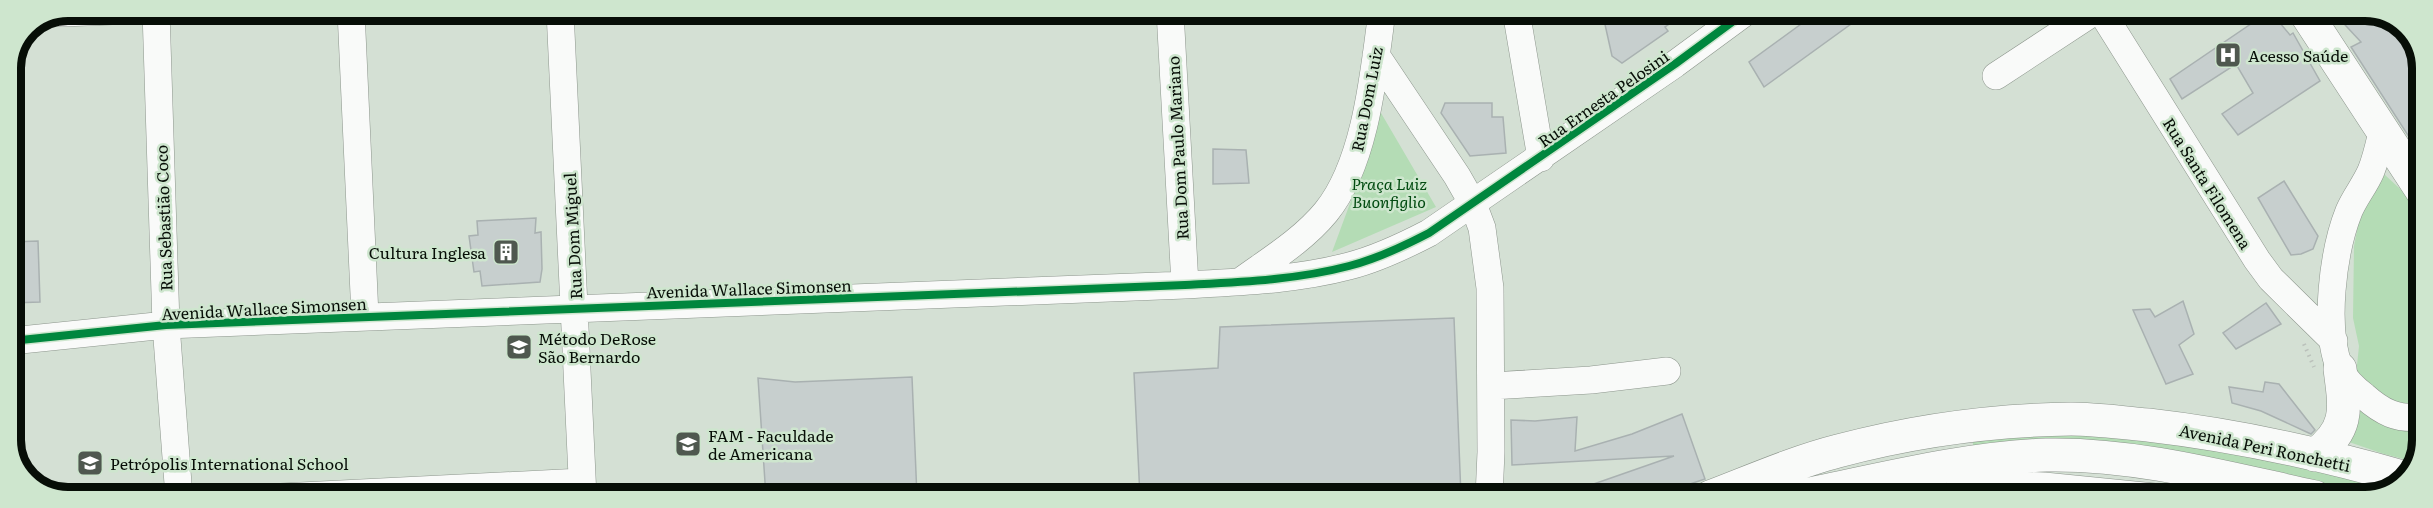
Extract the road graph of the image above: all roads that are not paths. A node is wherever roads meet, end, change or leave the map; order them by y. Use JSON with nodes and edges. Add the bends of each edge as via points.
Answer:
{"nodes":[{"id":1,"x":156,"y":21,"type":"edge"},
{"id":2,"x":351,"y":21,"type":"edge"},
{"id":3,"x":561,"y":21,"type":"edge"},
{"id":4,"x":1171,"y":21,"type":"edge"},
{"id":5,"x":1381,"y":21,"type":"edge"},
{"id":6,"x":1518,"y":21,"type":"edge"},
{"id":7,"x":1733,"y":21,"type":"edge"},
{"id":8,"x":2080,"y":21,"type":"edge"},
{"id":9,"x":2107,"y":21,"type":"edge"},
{"id":10,"x":2311,"y":21,"type":"edge"},
{"id":11,"x":1377,"y":55,"type":"junction"},
{"id":12,"x":1996,"y":76,"type":"dead end"},
{"id":13,"x":2382,"y":132,"type":"junction"},
{"id":14,"x":1541,"y":158,"type":"junction"},
{"id":15,"x":2412,"y":176,"type":"edge"},
{"id":16,"x":1473,"y":204,"type":"junction"},
{"id":17,"x":1240,"y":282,"type":"junction"},
{"id":18,"x":1185,"y":285,"type":"junction"},
{"id":19,"x":575,"y":309,"type":"junction"},
{"id":20,"x":365,"y":316,"type":"junction"},
{"id":21,"x":166,"y":325,"type":"junction"},
{"id":22,"x":21,"y":340,"type":"edge"},
{"id":23,"x":2337,"y":355,"type":"junction"},
{"id":24,"x":1667,"y":371,"type":"dead end"},
{"id":25,"x":1491,"y":386,"type":"junction"},
{"id":26,"x":2412,"y":417,"type":"edge"},
{"id":27,"x":1944,"y":430,"type":"junction"},
{"id":28,"x":1491,"y":452,"type":"junction"},
{"id":29,"x":2315,"y":455,"type":"junction"},
{"id":30,"x":2396,"y":475,"type":"edge"},
{"id":31,"x":1955,"y":485,"type":"edge"},
{"id":32,"x":178,"y":487,"type":"edge"},
{"id":33,"x":582,"y":487,"type":"edge"},
{"id":34,"x":1489,"y":487,"type":"edge"},
{"id":35,"x":1500,"y":487,"type":"edge"},
{"id":36,"x":1738,"y":487,"type":"edge"},
{"id":37,"x":1928,"y":487,"type":"edge"},
{"id":38,"x":2054,"y":487,"type":"edge"},
{"id":39,"x":2267,"y":487,"type":"edge"}],
"edges":[{"from":1,"to":21,"type":"street","name":"Rua Sebastião Coco"},
{"from":2,"to":20,"type":"street"},
{"from":3,"to":19,"type":"street","name":"Rua Dom Miguel"},
{"from":4,"to":18,"type":"street","name":"Rua Dom Paulo Mariano"},
{"from":5,"to":11,"type":"street","name":"Rua Dom Luiz"},
{"from":6,"to":14,"type":"street"},
{"from":7,"to":14,"type":"street","name":"Rua Ernesta Pelosini"},
{"from":8,"to":12,"type":"street"},
{"from":9,"to":23,"type":"street","name":"Rua Santa Filomena","via":[[2257,260]]},
{"from":10,"to":13,"type":"main road"},
{"from":11,"to":16,"type":"street"},
{"from":11,"to":17,"type":"street","name":"Rua Dom Luiz","via":[[1353,164],[1340,193],[1312,227]]},
{"from":13,"to":15,"type":"main road"},
{"from":13,"to":23,"type":"street","via":[[2373,165],[2349,211],[2339,243],[2332,291]]},
{"from":14,"to":16,"type":"street","name":"Rua Ernesta Pelosini"},
{"from":16,"to":17,"type":"street","name":"Avenida Wallace Simonsen","via":[[1429,233],[1350,266]]},
{"from":16,"to":25,"type":"street","via":[[1487,254]]},
{"from":17,"to":18,"type":"street","name":"Avenida Wallace Simonsen"},
{"from":18,"to":19,"type":"street","name":"Avenida Wallace Simonsen"},
{"from":19,"to":20,"type":"street","name":"Avenida Wallace Simonsen"},
{"from":19,"to":33,"type":"street","name":"Rua Dom Miguel"},
{"from":20,"to":21,"type":"street","name":"Avenida Wallace Simonsen"},
{"from":21,"to":22,"type":"street","name":"Avenida Wallace Simonsen"},
{"from":21,"to":32,"type":"street","name":"Rua Sebastião Coco"},
{"from":23,"to":26,"type":"street","name":"Rua Santa Filomena","via":[[2351,384],[2383,411]]},
{"from":23,"to":29,"type":"main road","via":[[2343,420],[2332,440]]},
{"from":24,"to":25,"type":"street"},
{"from":25,"to":28,"type":"street"},
{"from":27,"to":29,"type":"main road","name":"Avenida Peri Ronchetti","via":[[2027,421],[2103,420],[2224,435]]},
{"from":27,"to":31,"type":"street"},
{"from":27,"to":36,"type":"main road","name":"Avenida Peri Ronchetti","via":[[1837,451]]},
{"from":28,"to":34,"type":"street"},
{"from":28,"to":35,"type":"street"},
{"from":29,"to":30,"type":"main road","name":"Avenida Peri Ronchetti"},
{"from":31,"to":37,"type":"main road"},
{"from":31,"to":38,"type":"street"},
{"from":31,"to":39,"type":"main road","via":[[2046,455],[2112,459]]}]}
